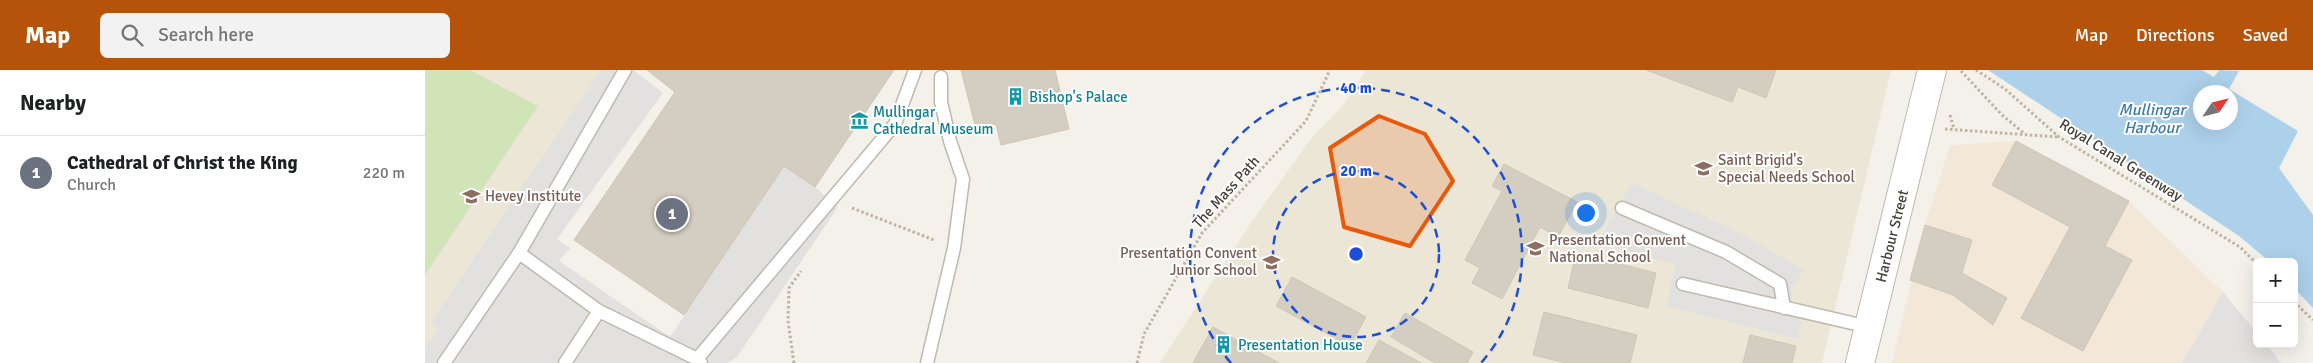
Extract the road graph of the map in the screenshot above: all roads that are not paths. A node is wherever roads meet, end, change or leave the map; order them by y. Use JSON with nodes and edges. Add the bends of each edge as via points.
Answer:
{"nodes":[{"id":1,"x":625,"y":70,"type":"edge"},
{"id":2,"x":915,"y":70,"type":"edge"},
{"id":3,"x":1932,"y":70,"type":"edge"},
{"id":4,"x":941,"y":77,"type":"dead end"},
{"id":5,"x":1622,"y":208,"type":"dead end"},
{"id":6,"x":519,"y":253,"type":"junction"},
{"id":7,"x":1683,"y":284,"type":"dead end"},
{"id":8,"x":1784,"y":308,"type":"junction"},
{"id":9,"x":599,"y":311,"type":"junction"},
{"id":10,"x":1869,"y":326,"type":"junction"},
{"id":11,"x":699,"y":361,"type":"edge"},
{"id":12,"x":443,"y":363,"type":"edge"},
{"id":13,"x":565,"y":363,"type":"edge"},
{"id":14,"x":927,"y":363,"type":"edge"},
{"id":15,"x":1860,"y":363,"type":"edge"}],
"edges":[{"from":1,"to":6,"type":"lane"},
{"from":2,"to":11,"type":"lane","via":[[895,124]]},
{"from":3,"to":10,"type":"street","name":"Harbour Street"},
{"from":4,"to":14,"type":"lane","via":[[941,102],[949,141],[963,179],[953,248]]},
{"from":5,"to":8,"type":"lane","via":[[1726,252],[1780,284]]},
{"from":6,"to":9,"type":"lane"},
{"from":6,"to":12,"type":"lane"},
{"from":7,"to":8,"type":"lane"},
{"from":8,"to":10,"type":"lane"},
{"from":9,"to":11,"type":"lane"},
{"from":9,"to":13,"type":"lane"},
{"from":10,"to":15,"type":"street","name":"Harbour Street"}]}
